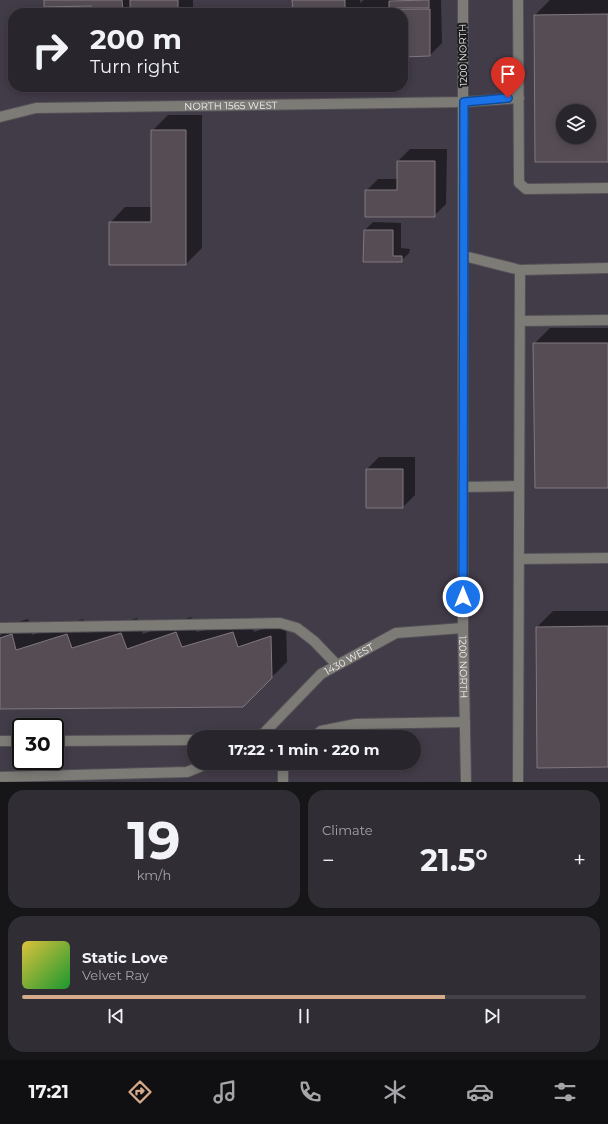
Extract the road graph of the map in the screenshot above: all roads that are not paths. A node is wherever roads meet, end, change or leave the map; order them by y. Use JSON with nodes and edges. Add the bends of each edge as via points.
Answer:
{"nodes":[{"id":1,"x":463,"y":0,"type":"edge"},
{"id":2,"x":518,"y":0,"type":"edge"},
{"id":3,"x":519,"y":98,"type":"junction"},
{"id":4,"x":464,"y":102,"type":"junction"},
{"id":5,"x":0,"y":117,"type":"edge"},
{"id":6,"x":608,"y":188,"type":"edge"},
{"id":7,"x":464,"y":256,"type":"junction"},
{"id":8,"x":608,"y":268,"type":"edge"},
{"id":9,"x":520,"y":270,"type":"junction"},
{"id":10,"x":608,"y":320,"type":"edge"},
{"id":11,"x":520,"y":321,"type":"junction"},
{"id":12,"x":519,"y":486,"type":"junction"},
{"id":13,"x":464,"y":487,"type":"junction"},
{"id":14,"x":519,"y":558,"type":"junction"},
{"id":15,"x":608,"y":558,"type":"edge"},
{"id":16,"x":0,"y":628,"type":"edge"},
{"id":17,"x":463,"y":628,"type":"junction"},
{"id":18,"x":337,"y":665,"type":"junction"},
{"id":19,"x":465,"y":722,"type":"junction"},
{"id":20,"x":268,"y":730,"type":"edge"},
{"id":21,"x":330,"y":730,"type":"edge"},
{"id":22,"x":187,"y":740,"type":"edge"},
{"id":23,"x":0,"y":741,"type":"edge"},
{"id":24,"x":12,"y":741,"type":"edge"},
{"id":25,"x":64,"y":741,"type":"edge"},
{"id":26,"x":192,"y":770,"type":"edge"},
{"id":27,"x":283,"y":770,"type":"edge"},
{"id":28,"x":0,"y":777,"type":"edge"},
{"id":29,"x":283,"y":782,"type":"edge"},
{"id":30,"x":466,"y":782,"type":"edge"},
{"id":31,"x":518,"y":782,"type":"edge"}],
"edges":[{"from":1,"to":4,"type":"street","name":"1200 NORTH"},
{"from":2,"to":3,"type":"street"},
{"from":3,"to":4,"type":"street","name":"NORTH 1565 WEST"},
{"from":3,"to":6,"type":"street","via":[[519,183],[526,189]]},
{"from":4,"to":5,"type":"street","name":"NORTH 1565 WEST","via":[[36,108]]},
{"from":4,"to":7,"type":"street","name":"1200 NORTH"},
{"from":7,"to":9,"type":"street"},
{"from":7,"to":13,"type":"street","name":"1200 NORTH"},
{"from":8,"to":9,"type":"street"},
{"from":9,"to":11,"type":"street"},
{"from":10,"to":11,"type":"street"},
{"from":11,"to":12,"type":"street"},
{"from":12,"to":13,"type":"street"},
{"from":12,"to":14,"type":"street"},
{"from":13,"to":17,"type":"street","name":"1200 NORTH"},
{"from":14,"to":15,"type":"street"},
{"from":14,"to":31,"type":"street"},
{"from":16,"to":18,"type":"street","via":[[280,623],[297,628],[314,641]]},
{"from":17,"to":18,"type":"street","name":"1430 WEST","via":[[396,633]]},
{"from":17,"to":19,"type":"street","name":"1200 NORTH"},
{"from":18,"to":20,"type":"street","name":"1430 WEST","via":[[321,674]]},
{"from":19,"to":21,"type":"street","via":[[356,724]]},
{"from":19,"to":30,"type":"street","name":"1200 NORTH"},
{"from":22,"to":25,"type":"street"},
{"from":23,"to":24,"type":"street"},
{"from":26,"to":28,"type":"street"},
{"from":27,"to":29,"type":"street"}]}
